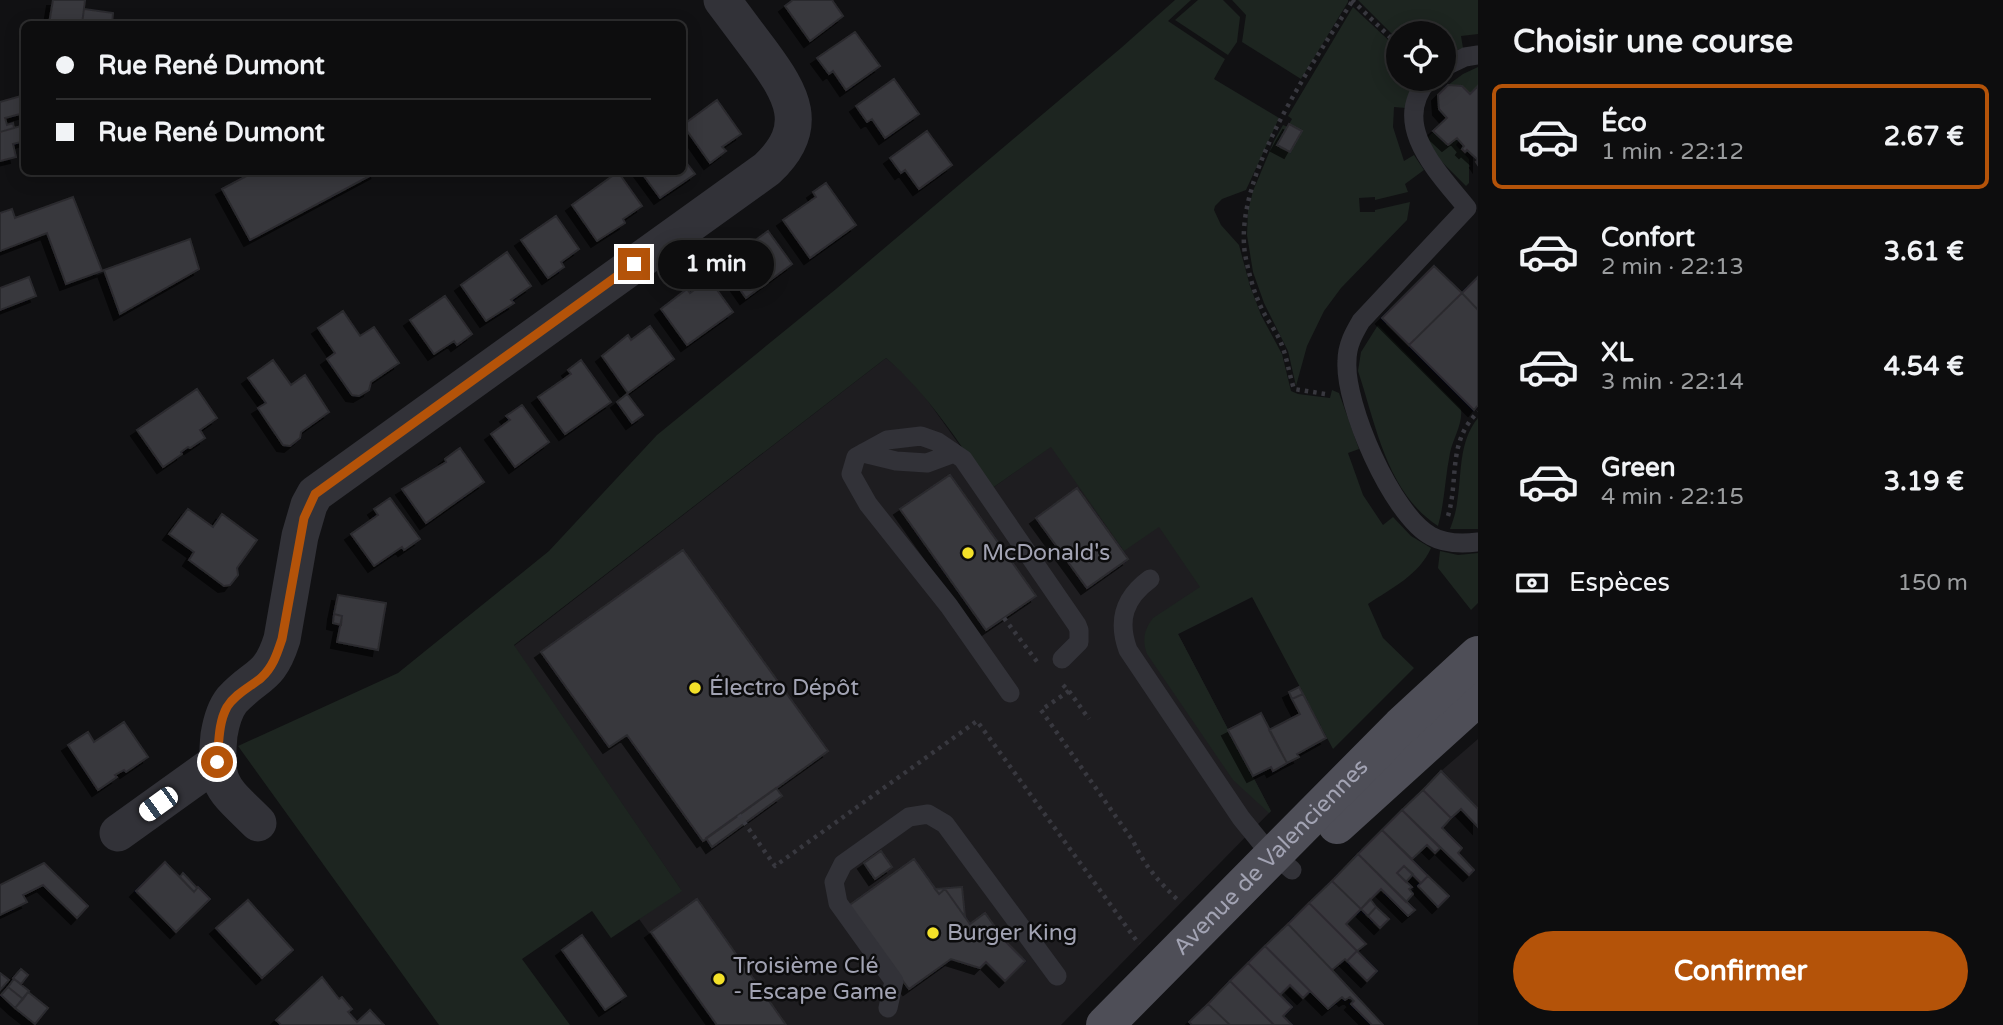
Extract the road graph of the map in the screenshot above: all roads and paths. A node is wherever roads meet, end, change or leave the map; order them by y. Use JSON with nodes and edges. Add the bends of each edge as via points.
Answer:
{"nodes":[{"id":1,"x":722,"y":0,"type":"edge"},
{"id":2,"x":1353,"y":0,"type":"edge"},
{"id":3,"x":1386,"y":33,"type":"edge"},
{"id":4,"x":1478,"y":55,"type":"edge"},
{"id":5,"x":1456,"y":61,"type":"edge"},
{"id":6,"x":1422,"y":91,"type":"edge"},
{"id":7,"x":1351,"y":390,"type":"junction"},
{"id":8,"x":1478,"y":412,"type":"edge"},
{"id":9,"x":863,"y":453,"type":"junction"},
{"id":10,"x":954,"y":453,"type":"junction"},
{"id":11,"x":1439,"y":540,"type":"junction"},
{"id":12,"x":1478,"y":542,"type":"edge"},
{"id":13,"x":1150,"y":579,"type":"dead end"},
{"id":14,"x":1004,"y":618,"type":"dead end"},
{"id":15,"x":1478,"y":655,"type":"edge"},
{"id":16,"x":1062,"y":659,"type":"dead end"},
{"id":17,"x":1045,"y":669,"type":"dead end"},
{"id":18,"x":1061,"y":683,"type":"dead end"},
{"id":19,"x":1069,"y":691,"type":"junction"},
{"id":20,"x":1010,"y":693,"type":"dead end"},
{"id":21,"x":1478,"y":697,"type":"edge"},
{"id":22,"x":1089,"y":719,"type":"dead end"},
{"id":23,"x":217,"y":762,"type":"junction"},
{"id":24,"x":258,"y":823,"type":"dead end"},
{"id":25,"x":118,"y":833,"type":"dead end"},
{"id":26,"x":1283,"y":862,"type":"junction"},
{"id":27,"x":1186,"y":908,"type":"dead end"},
{"id":28,"x":1057,"y":976,"type":"dead end"},
{"id":29,"x":888,"y":1008,"type":"dead end"},
{"id":30,"x":1105,"y":1025,"type":"edge"},
{"id":31,"x":1139,"y":1025,"type":"edge"}],
"edges":[{"from":1,"to":23,"type":"street","via":[[788,93],[793,120],[786,148],[767,169],[315,494],[304,518],[277,654],[262,677],[228,706]]},
{"from":2,"to":3,"type":"path"},
{"from":2,"to":7,"type":"path","via":[[1275,130],[1250,190],[1244,226],[1250,274],[1282,346],[1294,388],[1326,394],[1327,386]]},
{"from":4,"to":5,"type":"lane"},
{"from":6,"to":7,"type":"lane","via":[[1415,129],[1419,145],[1467,208],[1352,335],[1346,363]]},
{"from":7,"to":11,"type":"lane","via":[[1374,461],[1391,492],[1413,521]]},
{"from":8,"to":11,"type":"path","via":[[1463,431],[1454,463],[1450,510]]},
{"from":9,"to":10,"type":"lane","via":[[928,463]]},
{"from":9,"to":10,"type":"lane","via":[[887,440],[921,436]]},
{"from":9,"to":20,"type":"lane","via":[[856,457],[851,474],[868,504]]},
{"from":10,"to":16,"type":"lane","via":[[1077,625],[1079,642]]},
{"from":11,"to":12,"type":"lane"},
{"from":13,"to":26,"type":"lane","via":[[1137,589],[1124,611],[1128,650],[1241,818]]},
{"from":14,"to":17,"type":"path"},
{"from":15,"to":26,"type":"main road","name":"Avenue de Valenciennes","via":[[1439,690]]},
{"from":18,"to":19,"type":"path"},
{"from":19,"to":22,"type":"path"},
{"from":19,"to":27,"type":"path","via":[[1041,710],[1162,886]]},
{"from":21,"to":26,"type":"main road","name":"Avenue de Valenciennes","via":[[1342,820]]},
{"from":23,"to":24,"type":"street","via":[[222,784]]},
{"from":23,"to":25,"type":"street"},
{"from":26,"to":30,"type":"main road","name":"Avenue de Valenciennes"},
{"from":26,"to":31,"type":"main road","name":"Avenue de Valenciennes"},
{"from":28,"to":29,"type":"lane","via":[[945,824],[928,814],[909,817],[843,864],[834,882],[838,903],[894,981]]}]}
